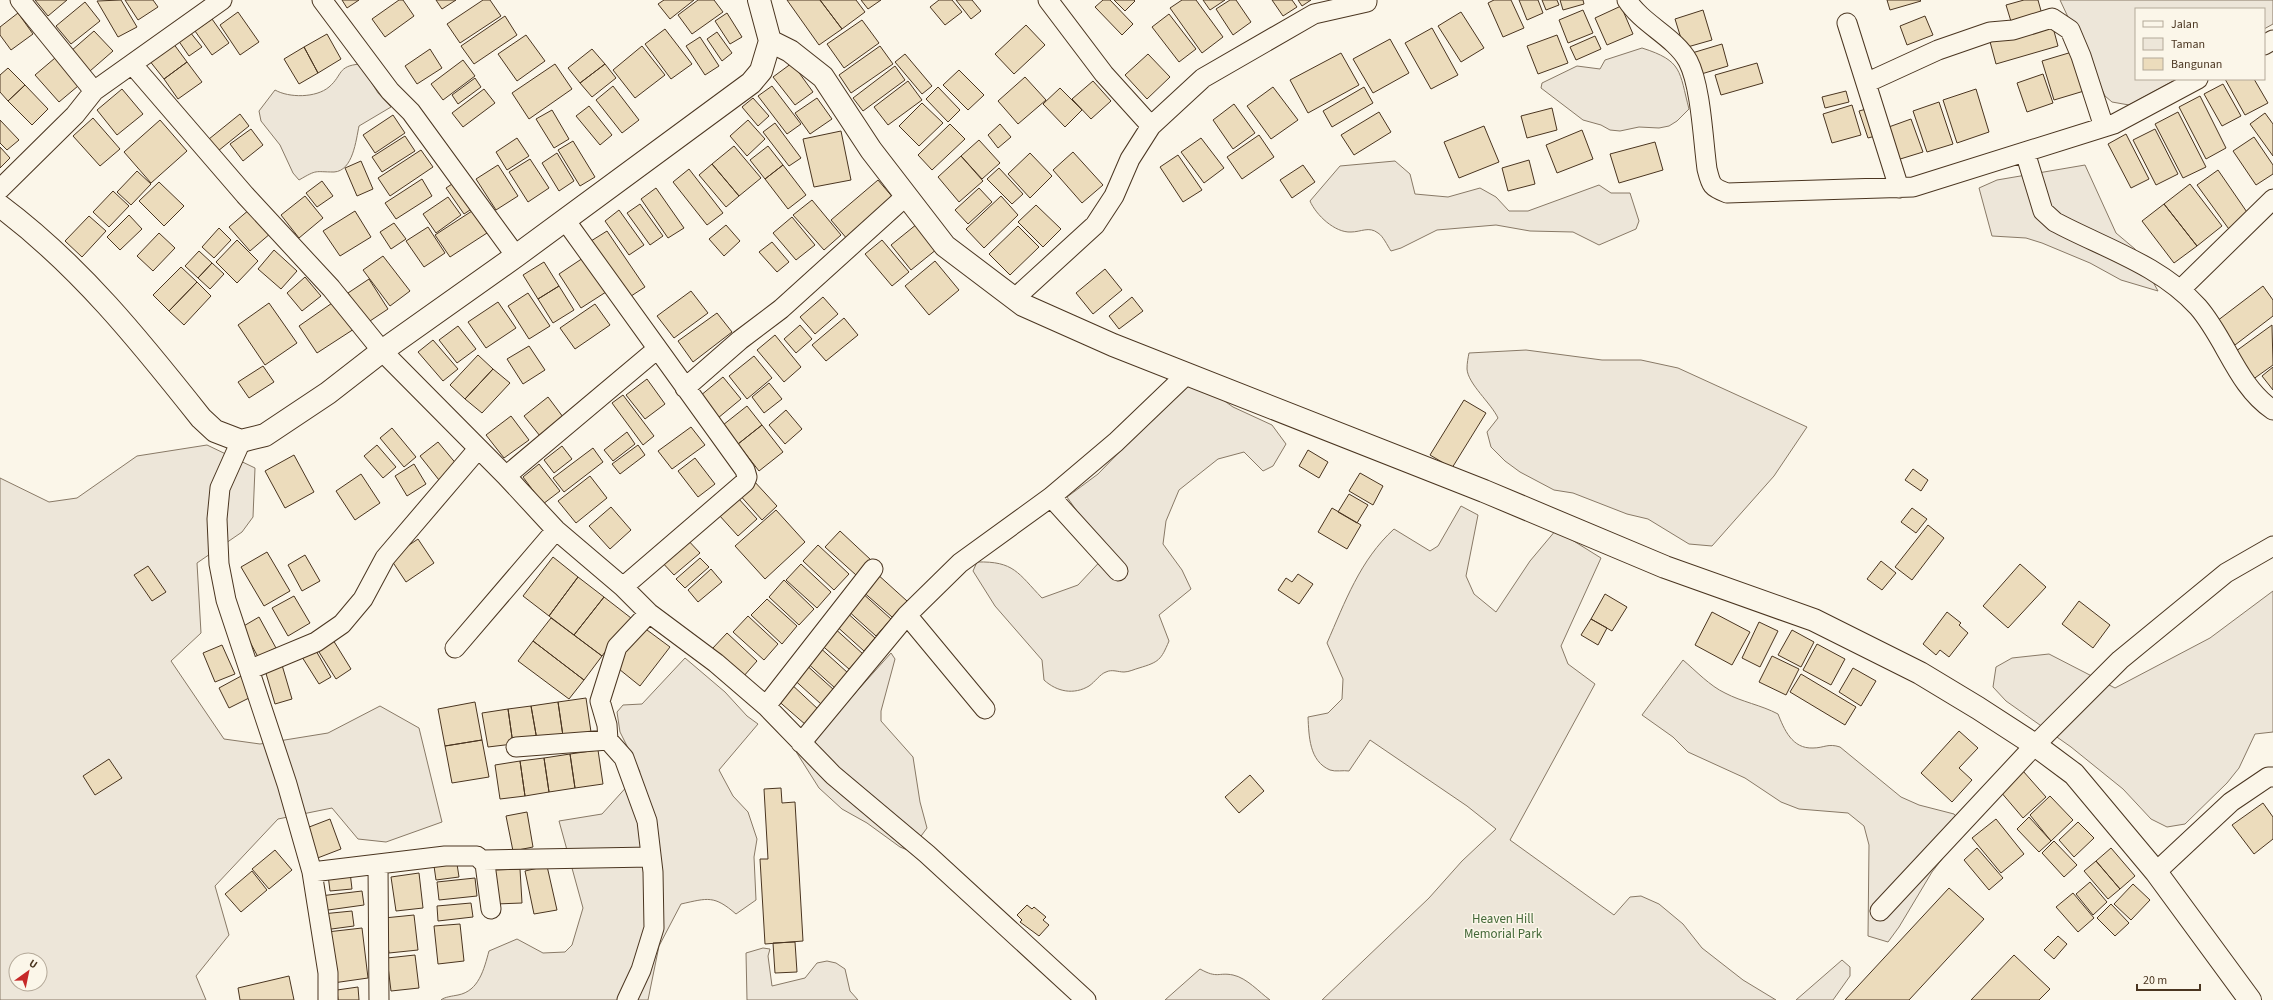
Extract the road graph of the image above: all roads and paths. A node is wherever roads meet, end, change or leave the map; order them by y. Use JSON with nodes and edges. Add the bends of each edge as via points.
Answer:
{"nodes":[{"id":1,"x":20,"y":0,"type":"edge"},
{"id":2,"x":322,"y":0,"type":"edge"},
{"id":3,"x":759,"y":0,"type":"edge"},
{"id":4,"x":1048,"y":0,"type":"edge"},
{"id":5,"x":1368,"y":0,"type":"edge"},
{"id":6,"x":1627,"y":0,"type":"edge"},
{"id":7,"x":214,"y":2,"type":"edge"},
{"id":8,"x":1847,"y":23,"type":"dead end"},
{"id":9,"x":770,"y":42,"type":"junction"},
{"id":10,"x":132,"y":64,"type":"junction"},
{"id":11,"x":2196,"y":80,"type":"edge"},
{"id":12,"x":1866,"y":83,"type":"junction"},
{"id":13,"x":94,"y":91,"type":"junction"},
{"id":14,"x":1151,"y":126,"type":"junction"},
{"id":15,"x":2104,"y":127,"type":"junction"},
{"id":16,"x":2025,"y":152,"type":"junction"},
{"id":17,"x":1899,"y":188,"type":"junction"},
{"id":18,"x":0,"y":189,"type":"edge"},
{"id":19,"x":906,"y":196,"type":"junction"},
{"id":20,"x":2273,"y":198,"type":"edge"},
{"id":21,"x":0,"y":206,"type":"edge"},
{"id":22,"x":564,"y":220,"type":"junction"},
{"id":23,"x":516,"y":256,"type":"junction"},
{"id":24,"x":2180,"y":290,"type":"junction"},
{"id":25,"x":1014,"y":299,"type":"junction"},
{"id":26,"x":656,"y":350,"type":"junction"},
{"id":27,"x":382,"y":351,"type":"junction"},
{"id":28,"x":1187,"y":374,"type":"junction"},
{"id":29,"x":685,"y":388,"type":"junction"},
{"id":30,"x":2273,"y":410,"type":"edge"},
{"id":31,"x":240,"y":441,"type":"junction"},
{"id":32,"x":478,"y":449,"type":"junction"},
{"id":33,"x":506,"y":476,"type":"junction"},
{"id":34,"x":1051,"y":497,"type":"junction"},
{"id":35,"x":556,"y":530,"type":"junction"},
{"id":36,"x":2273,"y":546,"type":"edge"},
{"id":37,"x":873,"y":569,"type":"dead end"},
{"id":38,"x":1118,"y":571,"type":"dead end"},
{"id":39,"x":623,"y":587,"type":"junction"},
{"id":40,"x":649,"y":613,"type":"junction"},
{"id":41,"x":907,"y":614,"type":"junction"},
{"id":42,"x":455,"y":648,"type":"dead end"},
{"id":43,"x":251,"y":669,"type":"junction"},
{"id":44,"x":766,"y":706,"type":"junction"},
{"id":45,"x":985,"y":709,"type":"dead end"},
{"id":46,"x":608,"y":740,"type":"junction"},
{"id":47,"x":801,"y":743,"type":"junction"},
{"id":48,"x":2035,"y":745,"type":"junction"},
{"id":49,"x":516,"y":747,"type":"dead end"},
{"id":50,"x":2273,"y":777,"type":"edge"},
{"id":51,"x":652,"y":857,"type":"junction"},
{"id":52,"x":483,"y":860,"type":"junction"},
{"id":53,"x":378,"y":865,"type":"junction"},
{"id":54,"x":312,"y":872,"type":"junction"},
{"id":55,"x":2156,"y":872,"type":"junction"},
{"id":56,"x":491,"y":909,"type":"dead end"},
{"id":57,"x":1880,"y":911,"type":"dead end"},
{"id":58,"x":328,"y":1000,"type":"edge"},
{"id":59,"x":380,"y":1000,"type":"edge"},
{"id":60,"x":627,"y":1000,"type":"edge"},
{"id":61,"x":1086,"y":1000,"type":"edge"},
{"id":62,"x":2250,"y":1000,"type":"edge"}],
"edges":[{"from":1,"to":13,"type":"street"},
{"from":2,"to":23,"type":"street","via":[[390,91],[411,112]]},
{"from":3,"to":9,"type":"street"},
{"from":4,"to":14,"type":"street","via":[[1104,74]]},
{"from":5,"to":14,"type":"street","via":[[1314,14],[1282,32],[1203,78]]},
{"from":6,"to":17,"type":"street","via":[[1650,26],[1675,46],[1688,61],[1696,88],[1707,169],[1714,188],[1727,193],[1742,194]]},
{"from":7,"to":10,"type":"street"},
{"from":8,"to":12,"type":"street"},
{"from":9,"to":19,"type":"street","via":[[790,51],[823,77],[871,150]]},
{"from":9,"to":22,"type":"street","via":[[761,71],[751,83]]},
{"from":10,"to":13,"type":"street"},
{"from":10,"to":27,"type":"street","via":[[245,195],[331,288]]},
{"from":11,"to":15,"type":"street"},
{"from":12,"to":15,"type":"street","via":[[1938,50],[1990,32],[2013,30],[2052,18],[2070,30]]},
{"from":12,"to":17,"type":"street"},
{"from":13,"to":18,"type":"street","via":[[75,115]]},
{"from":14,"to":25,"type":"street","via":[[1130,159],[1114,196],[1095,225]]},
{"from":15,"to":16,"type":"street"},
{"from":16,"to":17,"type":"street","via":[[1913,187]]},
{"from":16,"to":24,"type":"street","via":[[2043,211],[2055,222],[2147,267]]},
{"from":19,"to":25,"type":"street","via":[[945,246]]},
{"from":19,"to":29,"type":"street","via":[[781,310],[740,340]]},
{"from":20,"to":24,"type":"street"},
{"from":21,"to":31,"type":"street","via":[[33,231],[97,293],[201,418],[215,431]]},
{"from":22,"to":23,"type":"street"},
{"from":22,"to":26,"type":"street"},
{"from":23,"to":27,"type":"street"},
{"from":24,"to":30,"type":"street","via":[[2199,308],[2254,395]]},
{"from":25,"to":28,"type":"street","via":[[1113,345]]},
{"from":26,"to":29,"type":"street"},
{"from":26,"to":33,"type":"street"},
{"from":27,"to":31,"type":"street","via":[[328,393],[265,435]]},
{"from":27,"to":32,"type":"street"},
{"from":28,"to":34,"type":"street","via":[[1116,442]]},
{"from":28,"to":48,"type":"street","via":[[1484,491],[1703,582],[1814,620],[1920,673]]},
{"from":29,"to":39,"type":"street","via":[[745,470],[747,477],[745,482]]},
{"from":31,"to":43,"type":"street","via":[[220,488],[217,519],[219,564],[226,600]]},
{"from":32,"to":33,"type":"street"},
{"from":32,"to":43,"type":"street","via":[[385,558],[363,599],[342,624],[316,642]]},
{"from":33,"to":35,"type":"street"},
{"from":34,"to":38,"type":"street"},
{"from":34,"to":41,"type":"street","via":[[960,563]]},
{"from":35,"to":39,"type":"street"},
{"from":35,"to":42,"type":"street"},
{"from":36,"to":48,"type":"street","via":[[2226,573],[2120,660]]},
{"from":37,"to":44,"type":"street"},
{"from":39,"to":40,"type":"street"},
{"from":40,"to":44,"type":"street","via":[[716,663]]},
{"from":40,"to":46,"type":"street","via":[[617,647],[600,701],[607,725]]},
{"from":41,"to":45,"type":"street"},
{"from":41,"to":47,"type":"street"},
{"from":43,"to":54,"type":"street"},
{"from":44,"to":47,"type":"street"},
{"from":46,"to":49,"type":"street"},
{"from":46,"to":51,"type":"street","via":[[624,758],[647,821]]},
{"from":47,"to":61,"type":"street","via":[[833,775],[927,854]]},
{"from":48,"to":55,"type":"street","via":[[2074,774]]},
{"from":48,"to":57,"type":"street"},
{"from":50,"to":55,"type":"street","via":[[2268,777],[2231,802]]},
{"from":51,"to":52,"type":"street"},
{"from":51,"to":60,"type":"street","via":[[654,928],[642,970]]},
{"from":52,"to":53,"type":"street","via":[[477,856],[445,856]]},
{"from":52,"to":56,"type":"street"},
{"from":53,"to":54,"type":"street"},
{"from":53,"to":59,"type":"street"},
{"from":54,"to":58,"type":"street","via":[[328,972]]},
{"from":55,"to":62,"type":"street"}]}
